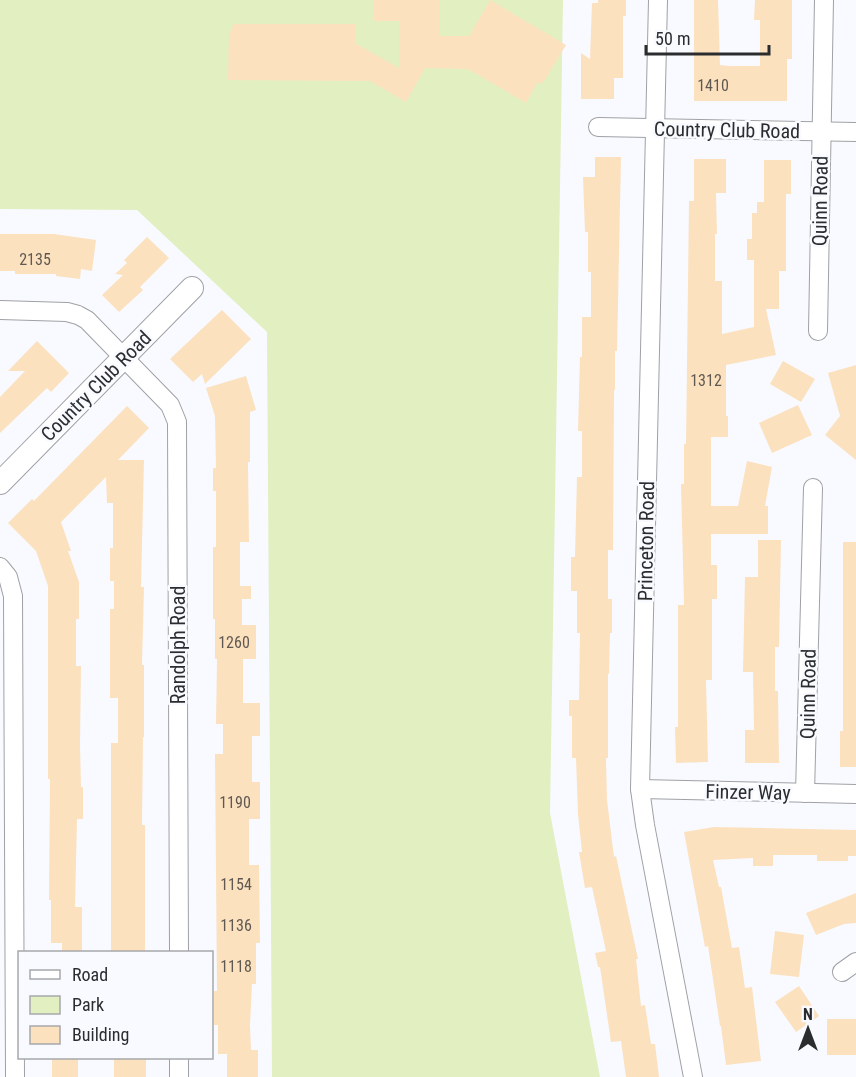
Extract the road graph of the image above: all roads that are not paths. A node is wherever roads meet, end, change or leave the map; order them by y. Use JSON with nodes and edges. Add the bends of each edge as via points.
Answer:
{"nodes":[{"id":1,"x":658,"y":0,"type":"edge"},
{"id":2,"x":824,"y":0,"type":"edge"},
{"id":3,"x":598,"y":127,"type":"dead end"},
{"id":4,"x":655,"y":129,"type":"junction"},
{"id":5,"x":820,"y":131,"type":"junction"},
{"id":6,"x":856,"y":132,"type":"edge"},
{"id":7,"x":192,"y":288,"type":"dead end"},
{"id":8,"x":0,"y":310,"type":"edge"},
{"id":9,"x":818,"y":331,"type":"dead end"},
{"id":10,"x":124,"y":358,"type":"junction"},
{"id":11,"x":0,"y":483,"type":"edge"},
{"id":12,"x":813,"y":488,"type":"dead end"},
{"id":13,"x":0,"y":567,"type":"edge"},
{"id":14,"x":640,"y":789,"type":"junction"},
{"id":15,"x":805,"y":793,"type":"junction"},
{"id":16,"x":856,"y":794,"type":"edge"},
{"id":17,"x":179,"y":951,"type":"edge"},
{"id":18,"x":179,"y":1059,"type":"edge"},
{"id":19,"x":15,"y":1077,"type":"edge"},
{"id":20,"x":179,"y":1077,"type":"edge"},
{"id":21,"x":693,"y":1077,"type":"edge"}],
"edges":[{"from":1,"to":4,"type":"street","name":"Princeton Road"},
{"from":2,"to":5,"type":"street","name":"Quinn Road"},
{"from":3,"to":4,"type":"street","name":"Country Club Road"},
{"from":4,"to":5,"type":"street","name":"Country Club Road"},
{"from":4,"to":14,"type":"street","name":"Princeton Road"},
{"from":5,"to":6,"type":"street","name":"Country Club Road"},
{"from":5,"to":9,"type":"street","name":"Quinn Road"},
{"from":7,"to":10,"type":"street","name":"Country Club Road"},
{"from":8,"to":10,"type":"street","name":"Randolph Road","via":[[78,315]]},
{"from":10,"to":11,"type":"street","name":"Country Club Road"},
{"from":10,"to":17,"type":"street","name":"Randolph Road","via":[[170,405],[177,422]]},
{"from":12,"to":15,"type":"street","name":"Quinn Road"},
{"from":13,"to":19,"type":"street","via":[[8,577],[13,596]]},
{"from":14,"to":15,"type":"street","name":"Finzer Way"},
{"from":14,"to":21,"type":"street","name":"Princeton Road"},
{"from":15,"to":16,"type":"street","name":"Finzer Way"},
{"from":18,"to":20,"type":"street"}]}
